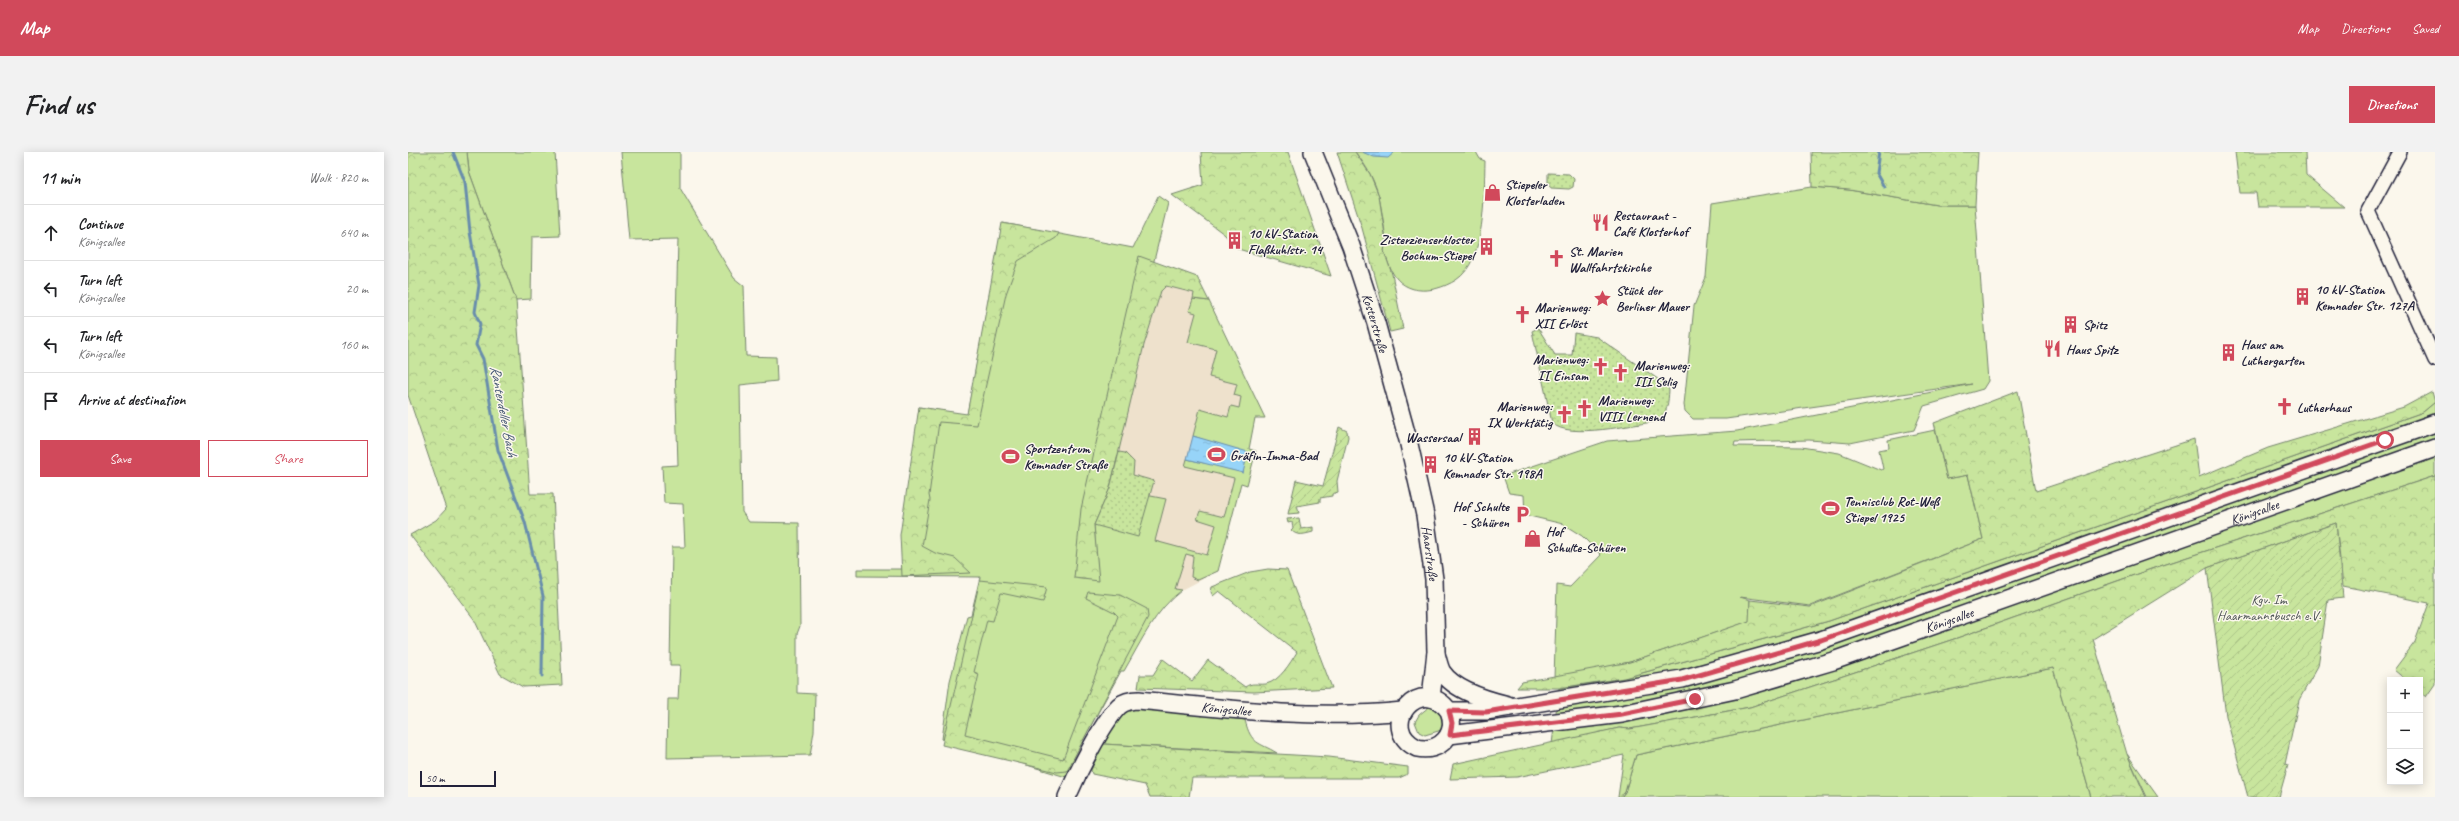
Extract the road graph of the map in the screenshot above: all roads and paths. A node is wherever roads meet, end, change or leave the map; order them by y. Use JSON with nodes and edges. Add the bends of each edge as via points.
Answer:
{"nodes":[{"id":1,"x":1313,"y":152,"type":"edge"},
{"id":2,"x":2400,"y":152,"type":"edge"},
{"id":3,"x":2435,"y":360,"type":"edge"},
{"id":4,"x":2435,"y":423,"type":"edge"},
{"id":5,"x":2435,"y":448,"type":"edge"},
{"id":6,"x":1422,"y":499,"type":"joint"},
{"id":7,"x":1434,"y":608,"type":"junction"},
{"id":8,"x":1436,"y":652,"type":"junction"},
{"id":9,"x":1458,"y":686,"type":"joint"},
{"id":10,"x":1427,"y":698,"type":"junction"},
{"id":11,"x":1514,"y":706,"type":"junction"},
{"id":12,"x":1449,"y":711,"type":"junction"},
{"id":13,"x":1401,"y":719,"type":"junction"},
{"id":14,"x":1450,"y":735,"type":"junction"},
{"id":15,"x":1067,"y":797,"type":"edge"}],
"edges":[{"from":1,"to":6,"type":"main road","name":"Kosterstraße","via":[[1351,246],[1372,309]]},
{"from":2,"to":3,"type":"street","via":[[2368,208],[2371,220]]},
{"from":4,"to":11,"type":"main road","name":"Königsallee","via":[[1821,640],[1682,680]]},
{"from":5,"to":14,"type":"main road","name":"Königsallee","via":[[1840,659],[1775,679],[1622,714]]},
{"from":6,"to":7,"type":"main road","name":"Haarstraße","via":[[1432,559]]},
{"from":7,"to":8,"type":"main road","name":"Haarstraße"},
{"from":7,"to":10,"type":"main road","name":"Haarstraße","via":[[1423,671]]},
{"from":8,"to":9,"type":"main road","name":"Haarstraße","via":[[1442,671]]},
{"from":8,"to":10,"type":"main road","name":"Haarstraße"},
{"from":9,"to":11,"type":"main road","name":"Königsallee","via":[[1490,701]]},
{"from":10,"to":12,"type":"main road","via":[[1438,700]]},
{"from":10,"to":13,"type":"main road","via":[[1414,700]]},
{"from":11,"to":12,"type":"main road","name":"Königsallee","via":[[1486,712]]},
{"from":12,"to":14,"type":"main road","via":[[1452,723]]},
{"from":13,"to":14,"type":"main road","via":[[1406,741],[1423,749],[1442,744]]},
{"from":13,"to":15,"type":"main road","name":"Königsallee","via":[[1128,701],[1120,706],[1081,767]]}]}
